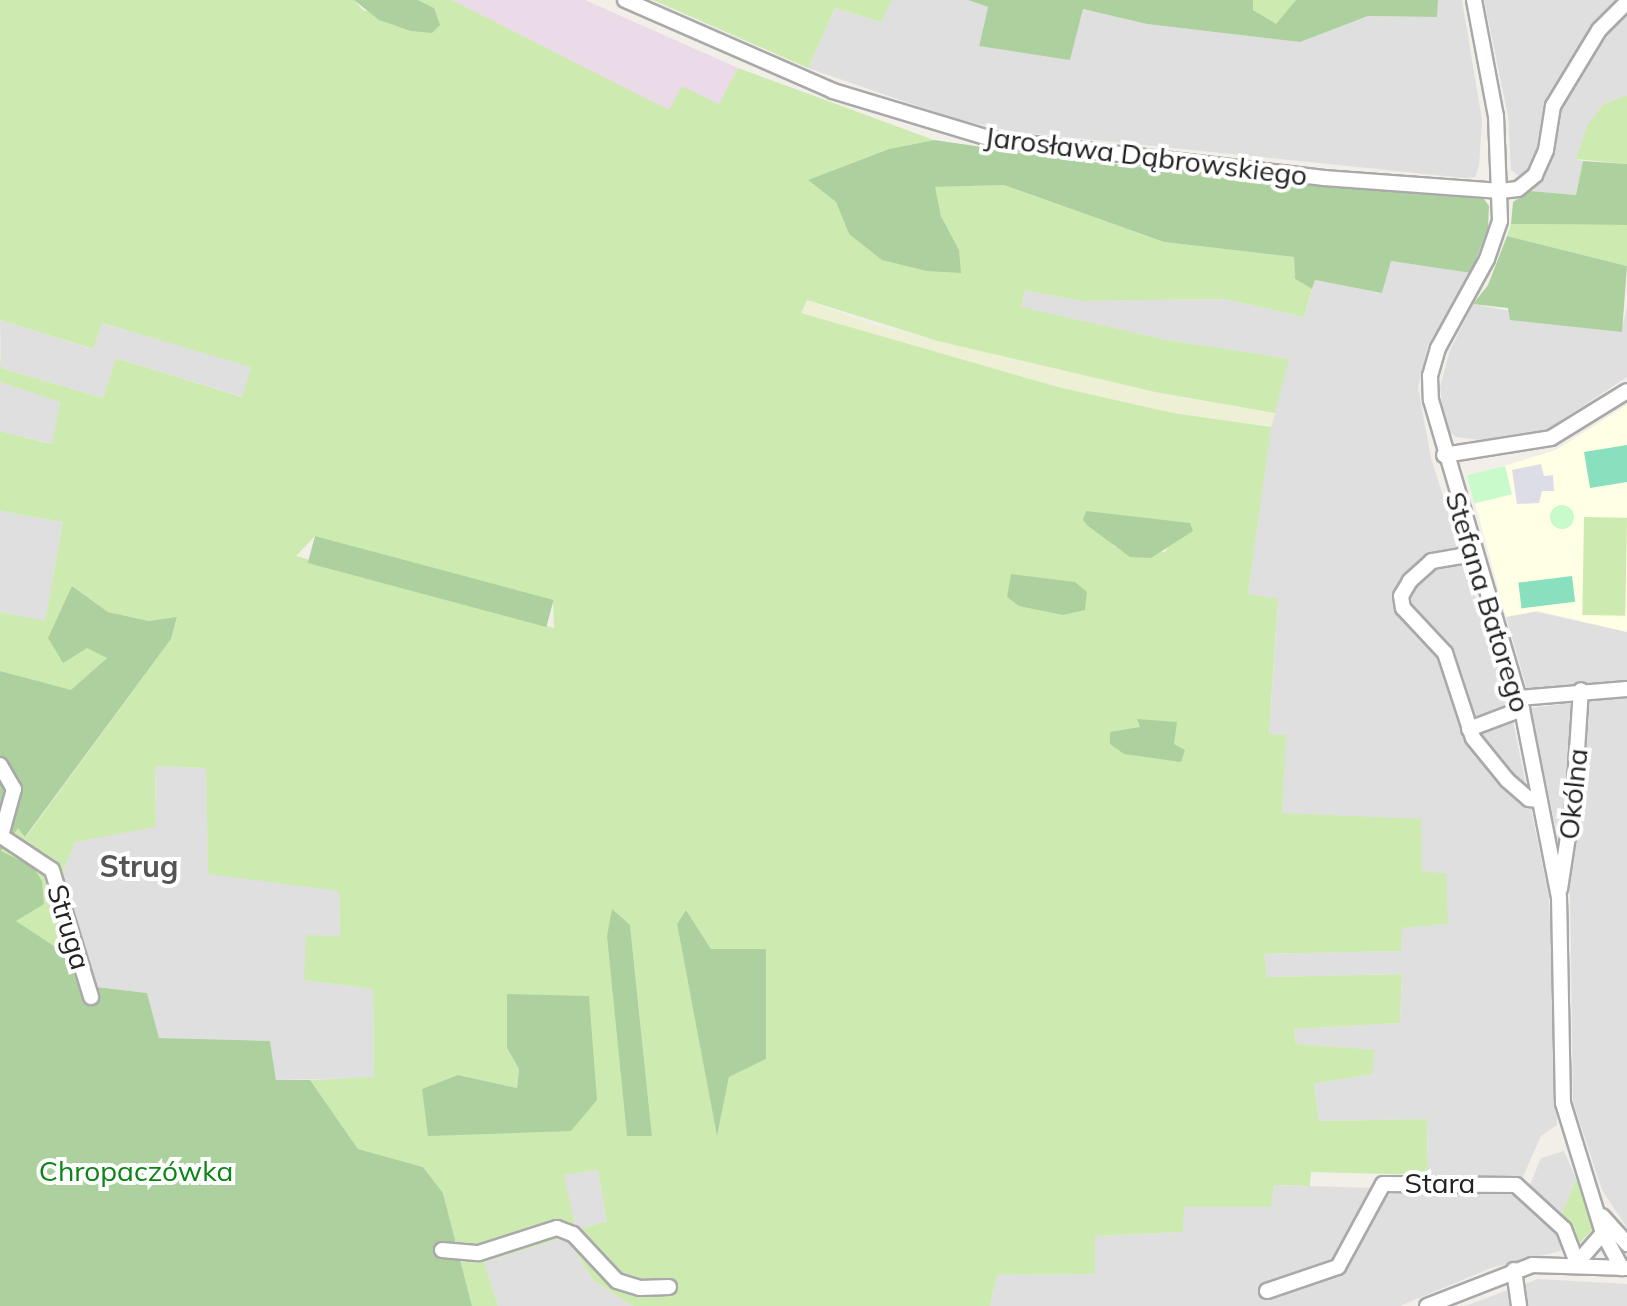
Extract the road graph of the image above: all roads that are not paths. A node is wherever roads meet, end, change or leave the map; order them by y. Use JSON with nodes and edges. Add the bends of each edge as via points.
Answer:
{"nodes":[{"id":1,"x":625,"y":0,"type":"edge"},
{"id":2,"x":1474,"y":0,"type":"edge"},
{"id":3,"x":1627,"y":2,"type":"edge"},
{"id":4,"x":1501,"y":191,"type":"junction"},
{"id":5,"x":1627,"y":391,"type":"edge"},
{"id":6,"x":1444,"y":455,"type":"junction"},
{"id":7,"x":1473,"y":554,"type":"junction"},
{"id":8,"x":1627,"y":689,"type":"edge"},
{"id":9,"x":1581,"y":690,"type":"junction"},
{"id":10,"x":1520,"y":703,"type":"junction"},
{"id":11,"x":1469,"y":729,"type":"junction"},
{"id":12,"x":0,"y":765,"type":"edge"},
{"id":13,"x":1538,"y":800,"type":"junction"},
{"id":14,"x":1559,"y":897,"type":"junction"},
{"id":15,"x":91,"y":997,"type":"dead end"},
{"id":16,"x":1602,"y":1216,"type":"junction"},
{"id":17,"x":1603,"y":1233,"type":"junction"},
{"id":18,"x":1627,"y":1244,"type":"edge"},
{"id":19,"x":442,"y":1250,"type":"dead end"},
{"id":20,"x":1577,"y":1263,"type":"junction"},
{"id":21,"x":1625,"y":1264,"type":"edge"},
{"id":22,"x":1514,"y":1270,"type":"junction"},
{"id":23,"x":669,"y":1287,"type":"dead end"},
{"id":24,"x":1267,"y":1291,"type":"dead end"},
{"id":25,"x":1427,"y":1306,"type":"edge"},
{"id":26,"x":1519,"y":1306,"type":"edge"}],
"edges":[{"from":1,"to":4,"type":"street","name":"Jarosława Dąbrowskiego","via":[[833,91],[992,139],[1324,178]]},
{"from":2,"to":4,"type":"street","name":"Stefana Batorego","via":[[1492,86]]},
{"from":3,"to":4,"type":"street","via":[[1599,30],[1553,106],[1546,150],[1535,175],[1518,189]]},
{"from":4,"to":6,"type":"street","name":"Stefana Batorego","via":[[1492,248],[1432,367],[1433,414]]},
{"from":5,"to":6,"type":"street","via":[[1551,438]]},
{"from":6,"to":7,"type":"street","name":"Stefana Batorego"},
{"from":7,"to":10,"type":"street","name":"Stefana Batorego"},
{"from":7,"to":11,"type":"street","via":[[1432,561],[1401,596],[1414,625],[1451,663]]},
{"from":8,"to":9,"type":"street"},
{"from":9,"to":10,"type":"street"},
{"from":9,"to":14,"type":"street","name":"Okólna","via":[[1574,797]]},
{"from":10,"to":11,"type":"street"},
{"from":10,"to":13,"type":"street","name":"Stefana Batorego"},
{"from":11,"to":13,"type":"street","via":[[1507,780],[1529,799]]},
{"from":12,"to":15,"type":"street","name":"Struga","via":[[14,789],[1,836],[52,870]]},
{"from":13,"to":14,"type":"street","name":"Stefana Batorego"},
{"from":14,"to":16,"type":"street","name":"Stefana Batorego","via":[[1563,1103]]},
{"from":16,"to":17,"type":"street","name":"Stefana Batorego"},
{"from":16,"to":18,"type":"street","name":"Stefana Batorego"},
{"from":17,"to":20,"type":"street"},
{"from":17,"to":21,"type":"street","name":"Stefana Batorego"},
{"from":19,"to":23,"type":"street","via":[[479,1253],[557,1228],[573,1234],[617,1281],[640,1288]]},
{"from":20,"to":21,"type":"street"},
{"from":20,"to":22,"type":"street"},
{"from":20,"to":24,"type":"street","name":"Stara","via":[[1564,1229],[1516,1185],[1383,1184],[1338,1267]]},
{"from":22,"to":25,"type":"street"},
{"from":22,"to":26,"type":"street"}]}
